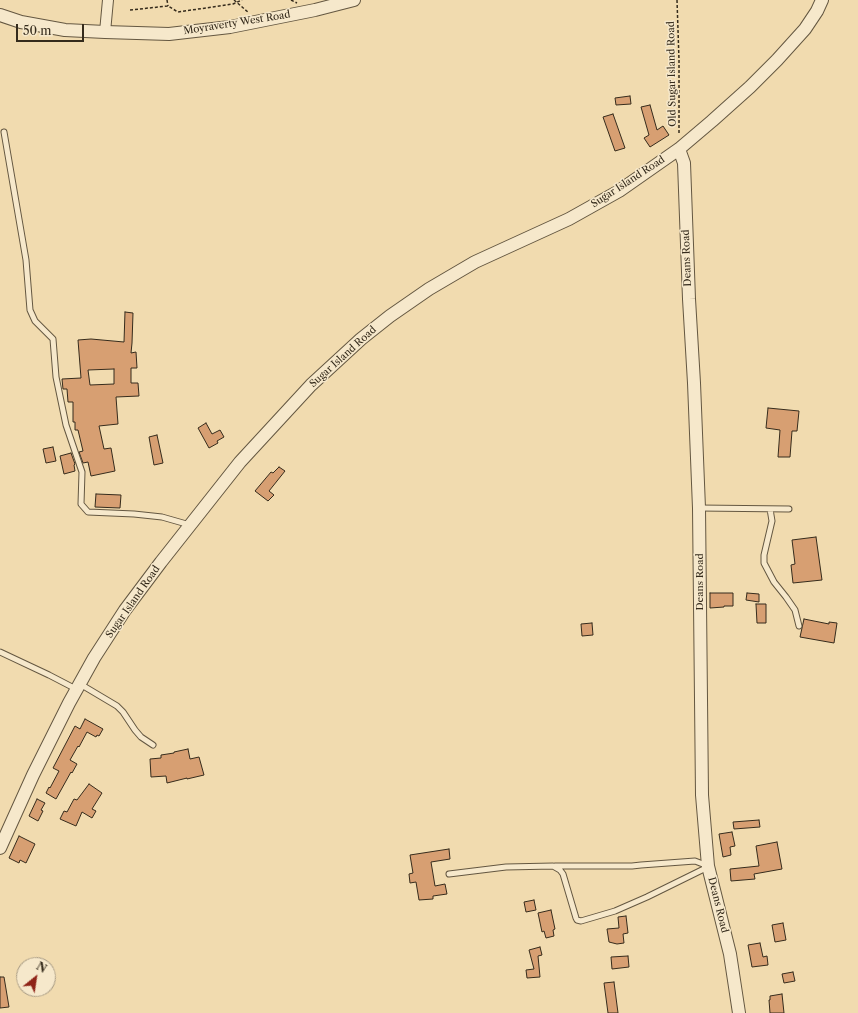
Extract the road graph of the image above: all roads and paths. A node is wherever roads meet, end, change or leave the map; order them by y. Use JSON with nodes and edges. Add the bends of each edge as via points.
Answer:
{"nodes":[{"id":1,"x":108,"y":0,"type":"edge"},
{"id":2,"x":167,"y":0,"type":"edge"},
{"id":3,"x":234,"y":0,"type":"edge"},
{"id":4,"x":242,"y":0,"type":"edge"},
{"id":5,"x":354,"y":0,"type":"edge"},
{"id":6,"x":677,"y":0,"type":"edge"},
{"id":7,"x":822,"y":0,"type":"edge"},
{"id":8,"x":237,"y":3,"type":"junction"},
{"id":9,"x":168,"y":6,"type":"junction"},
{"id":10,"x":130,"y":10,"type":"dead end"},
{"id":11,"x":0,"y":16,"type":"edge"},
{"id":12,"x":253,"y":22,"type":"junction"},
{"id":13,"x":105,"y":32,"type":"junction"},
{"id":14,"x":4,"y":132,"type":"dead end"},
{"id":15,"x":679,"y":148,"type":"junction"},
{"id":16,"x":699,"y":508,"type":"junction"},
{"id":17,"x":770,"y":509,"type":"junction"},
{"id":18,"x":789,"y":509,"type":"dead end"},
{"id":19,"x":191,"y":525,"type":"junction"},
{"id":20,"x":799,"y":626,"type":"dead end"},
{"id":21,"x":0,"y":652,"type":"edge"},
{"id":22,"x":78,"y":687,"type":"junction"},
{"id":23,"x":153,"y":745,"type":"dead end"},
{"id":24,"x":0,"y":848,"type":"edge"},
{"id":25,"x":554,"y":866,"type":"junction"},
{"id":26,"x":708,"y":866,"type":"junction"},
{"id":27,"x":449,"y":874,"type":"dead end"},
{"id":28,"x":739,"y":1013,"type":"edge"}],
"edges":[{"from":1,"to":13,"type":"street"},
{"from":2,"to":9,"type":"path"},
{"from":3,"to":8,"type":"path"},
{"from":4,"to":8,"type":"path"},
{"from":5,"to":12,"type":"street","name":"Moyraverty West Road"},
{"from":6,"to":15,"type":"path","name":"Old Sugar Island Road"},
{"from":7,"to":15,"type":"street","name":"Sugar Island Road","via":[[805,29],[777,60],[712,122]]},
{"from":8,"to":9,"type":"path","via":[[178,12]]},
{"from":8,"to":12,"type":"path","via":[[249,13]]},
{"from":9,"to":10,"type":"path"},
{"from":11,"to":13,"type":"street","name":"Moyraverty West Road","via":[[65,30]]},
{"from":12,"to":13,"type":"street","name":"Moyraverty West Road","via":[[169,34]]},
{"from":14,"to":19,"type":"lane","via":[[26,260],[30,310],[35,321],[54,339],[56,376],[66,425],[82,472],[81,504],[88,512],[162,517]]},
{"from":15,"to":16,"type":"street","name":"Deans Road","via":[[684,163]]},
{"from":15,"to":19,"type":"street","name":"Sugar Island Road","via":[[619,191],[569,219],[475,262],[390,316],[311,385],[240,462]]},
{"from":16,"to":17,"type":"lane"},
{"from":16,"to":26,"type":"street","name":"Deans Road","via":[[702,795]]},
{"from":17,"to":18,"type":"lane"},
{"from":17,"to":20,"type":"lane","via":[[772,521],[764,563],[774,582],[795,610]]},
{"from":19,"to":22,"type":"street","name":"Sugar Island Road","via":[[125,610]]},
{"from":21,"to":22,"type":"lane"},
{"from":22,"to":23,"type":"lane","via":[[117,706],[135,730]]},
{"from":22,"to":24,"type":"street","name":"Sugar Island Road","via":[[33,775]]},
{"from":25,"to":26,"type":"lane","via":[[632,866],[695,861]]},
{"from":25,"to":26,"type":"lane","via":[[563,874],[576,918],[581,921],[615,911]]},
{"from":25,"to":27,"type":"lane","via":[[506,867]]},
{"from":26,"to":28,"type":"street","name":"Deans Road","via":[[730,954]]}]}
